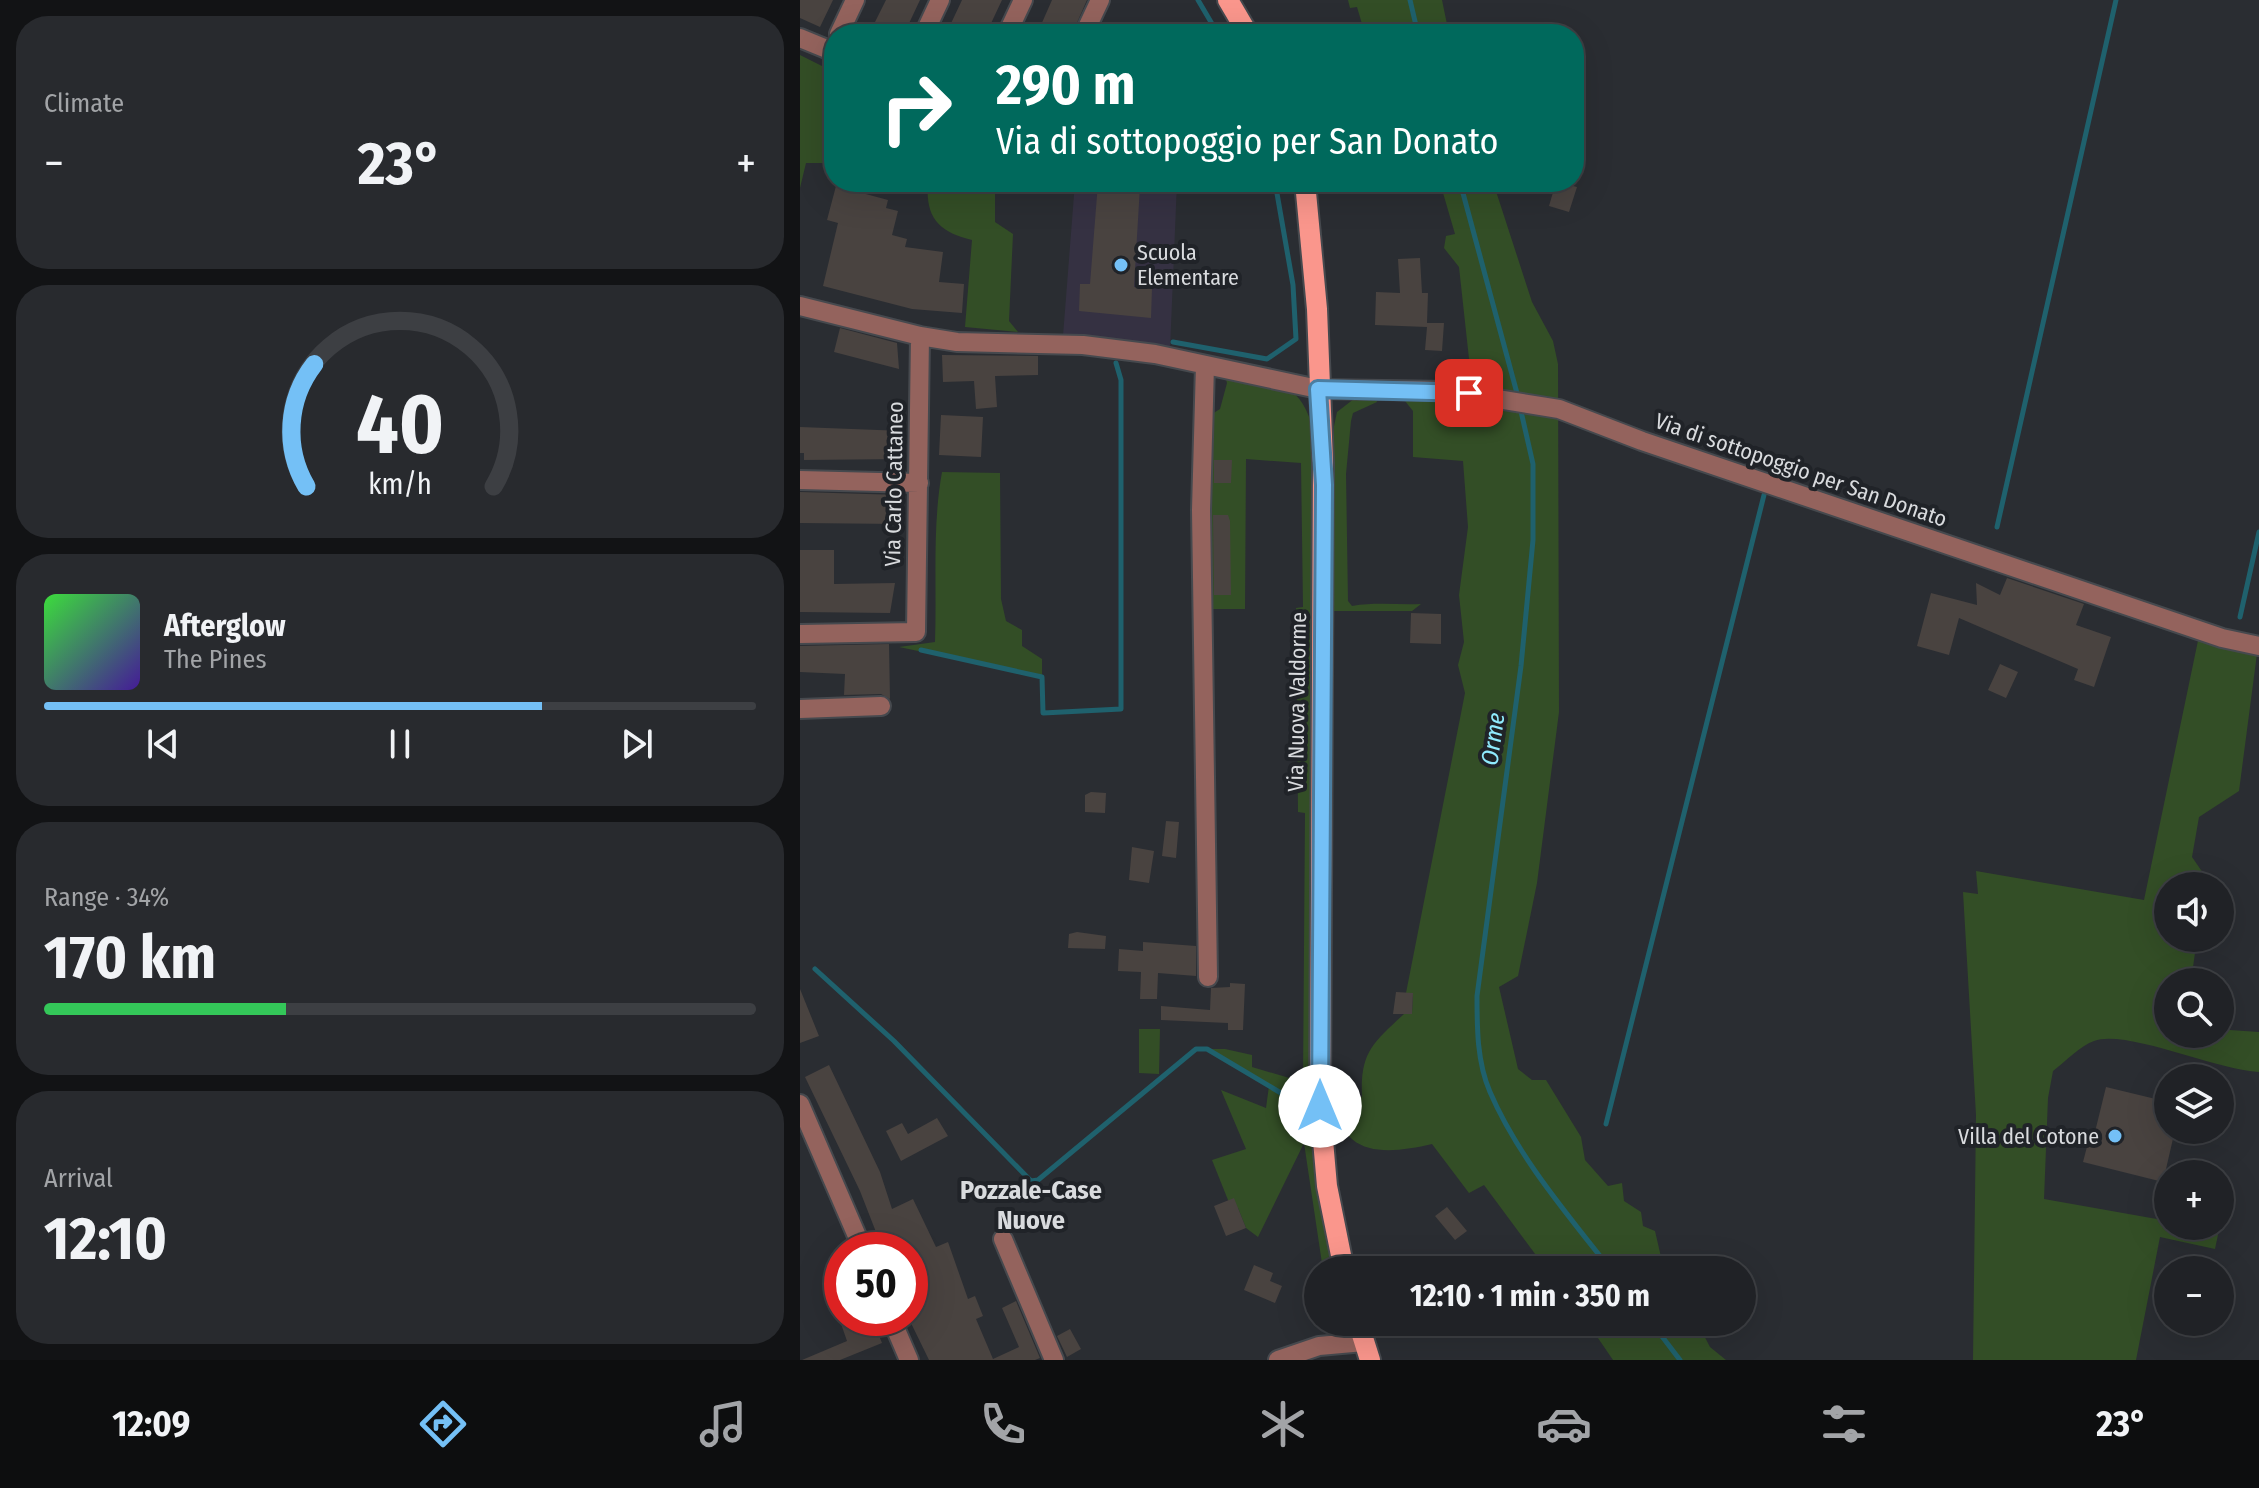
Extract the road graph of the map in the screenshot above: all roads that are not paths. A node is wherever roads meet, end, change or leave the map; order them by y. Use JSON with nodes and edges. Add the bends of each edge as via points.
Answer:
{"nodes":[{"id":1,"x":855,"y":0,"type":"edge"},
{"id":2,"x":940,"y":0,"type":"edge"},
{"id":3,"x":1023,"y":0,"type":"edge"},
{"id":4,"x":1100,"y":0,"type":"edge"},
{"id":5,"x":1228,"y":0,"type":"edge"},
{"id":6,"x":844,"y":24,"type":"edge"},
{"id":7,"x":929,"y":24,"type":"edge"},
{"id":8,"x":1012,"y":24,"type":"edge"},
{"id":9,"x":1089,"y":24,"type":"edge"},
{"id":10,"x":1242,"y":24,"type":"edge"},
{"id":11,"x":800,"y":38,"type":"edge"},
{"id":12,"x":824,"y":43,"type":"edge"},
{"id":13,"x":1306,"y":192,"type":"edge"},
{"id":14,"x":800,"y":306,"type":"edge"},
{"id":15,"x":920,"y":336,"type":"junction"},
{"id":16,"x":1205,"y":365,"type":"junction"},
{"id":17,"x":1318,"y":389,"type":"junction"},
{"id":18,"x":800,"y":480,"type":"edge"},
{"id":19,"x":919,"y":483,"type":"junction"},
{"id":20,"x":800,"y":634,"type":"edge"},
{"id":21,"x":2259,"y":646,"type":"edge"},
{"id":22,"x":881,"y":706,"type":"dead end"},
{"id":23,"x":800,"y":709,"type":"edge"},
{"id":24,"x":1208,"y":977,"type":"dead end"},
{"id":25,"x":800,"y":1104,"type":"edge"},
{"id":26,"x":855,"y":1232,"type":"edge"},
{"id":27,"x":1003,"y":1239,"type":"dead end"},
{"id":28,"x":1341,"y":1256,"type":"edge"},
{"id":29,"x":898,"y":1336,"type":"edge"},
{"id":30,"x":1364,"y":1341,"type":"edge"},
{"id":31,"x":907,"y":1359,"type":"edge"},
{"id":32,"x":1054,"y":1360,"type":"edge"},
{"id":33,"x":1278,"y":1360,"type":"edge"}],
"edges":[{"from":1,"to":6,"type":"street"},
{"from":2,"to":7,"type":"street"},
{"from":3,"to":8,"type":"street"},
{"from":4,"to":9,"type":"street"},
{"from":5,"to":10,"type":"main road"},
{"from":11,"to":12,"type":"street"},
{"from":13,"to":17,"type":"main road","name":"Via Nuova Valdorme"},
{"from":14,"to":15,"type":"street"},
{"from":15,"to":16,"type":"street","via":[[1083,345]]},
{"from":15,"to":19,"type":"street","name":"Via Carlo Cattaneo"},
{"from":16,"to":17,"type":"street"},
{"from":16,"to":24,"type":"street","via":[[1201,510]]},
{"from":17,"to":21,"type":"street","name":"Via di sottopoggio per San Donato","via":[[1482,394],[1559,409],[2222,638]]},
{"from":17,"to":28,"type":"main road","name":"Via Nuova Valdorme","via":[[1324,485],[1320,1106],[1327,1186]]},
{"from":18,"to":19,"type":"street"},
{"from":19,"to":20,"type":"street","name":"Via Carlo Cattaneo","via":[[916,632]]},
{"from":22,"to":23,"type":"street"},
{"from":25,"to":26,"type":"street"},
{"from":27,"to":32,"type":"street"},
{"from":29,"to":31,"type":"street"},
{"from":30,"to":33,"type":"street","via":[[1319,1346]]}]}
